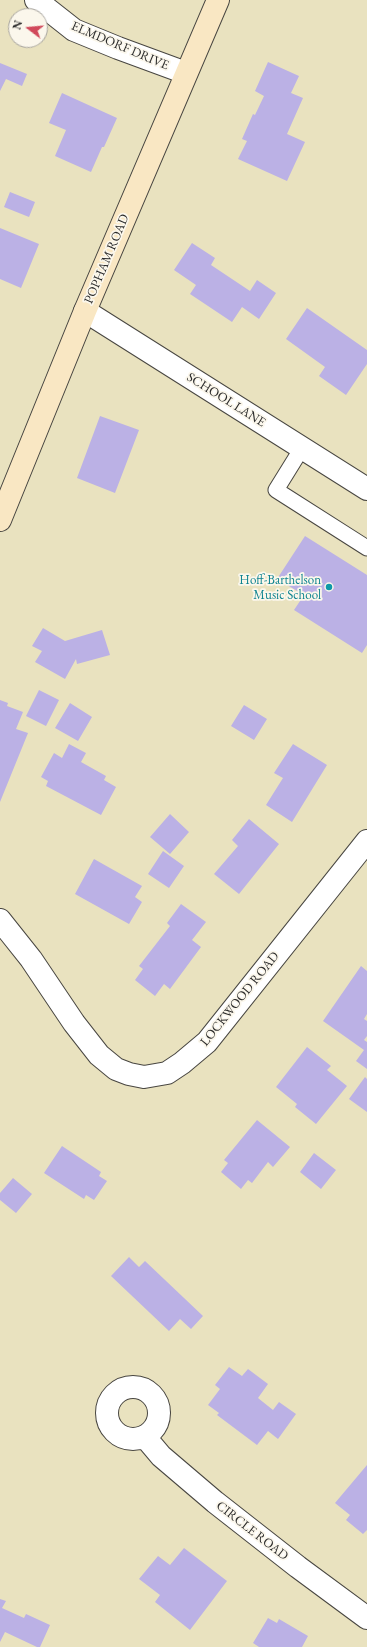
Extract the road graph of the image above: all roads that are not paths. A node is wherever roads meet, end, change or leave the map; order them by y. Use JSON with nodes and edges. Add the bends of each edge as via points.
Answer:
{"nodes":[{"id":1,"x":36,"y":0,"type":"edge"},
{"id":2,"x":218,"y":0,"type":"edge"},
{"id":3,"x":186,"y":73,"type":"junction"},
{"id":4,"x":85,"y":311,"type":"junction"},
{"id":5,"x":302,"y":448,"type":"junction"},
{"id":6,"x":367,"y":489,"type":"edge"},
{"id":7,"x":0,"y":520,"type":"edge"},
{"id":8,"x":367,"y":548,"type":"edge"},
{"id":9,"x":367,"y":841,"type":"edge"},
{"id":10,"x":0,"y":920,"type":"edge"},
{"id":11,"x":145,"y":1437,"type":"dead end"},
{"id":12,"x":367,"y":1618,"type":"edge"}],
"edges":[{"from":1,"to":3,"type":"street","name":"ELMDORF DRIVE","via":[[74,30]]},
{"from":2,"to":3,"type":"main road","name":"POPHAM ROAD"},
{"from":3,"to":4,"type":"main road","name":"POPHAM ROAD"},
{"from":4,"to":5,"type":"street","name":"SCHOOL LANE"},
{"from":4,"to":7,"type":"main road","name":"POPHAM ROAD"},
{"from":5,"to":6,"type":"street","name":"SCHOOL LANE"},
{"from":5,"to":8,"type":"lane","via":[[276,490]]},
{"from":9,"to":10,"type":"street","name":"LOCKWOOD ROAD","via":[[207,1042],[167,1073],[144,1077],[129,1074],[116,1069],[99,1055]]},
{"from":11,"to":12,"type":"street","name":"CIRCLE ROAD","via":[[161,1456],[215,1502]]}]}
